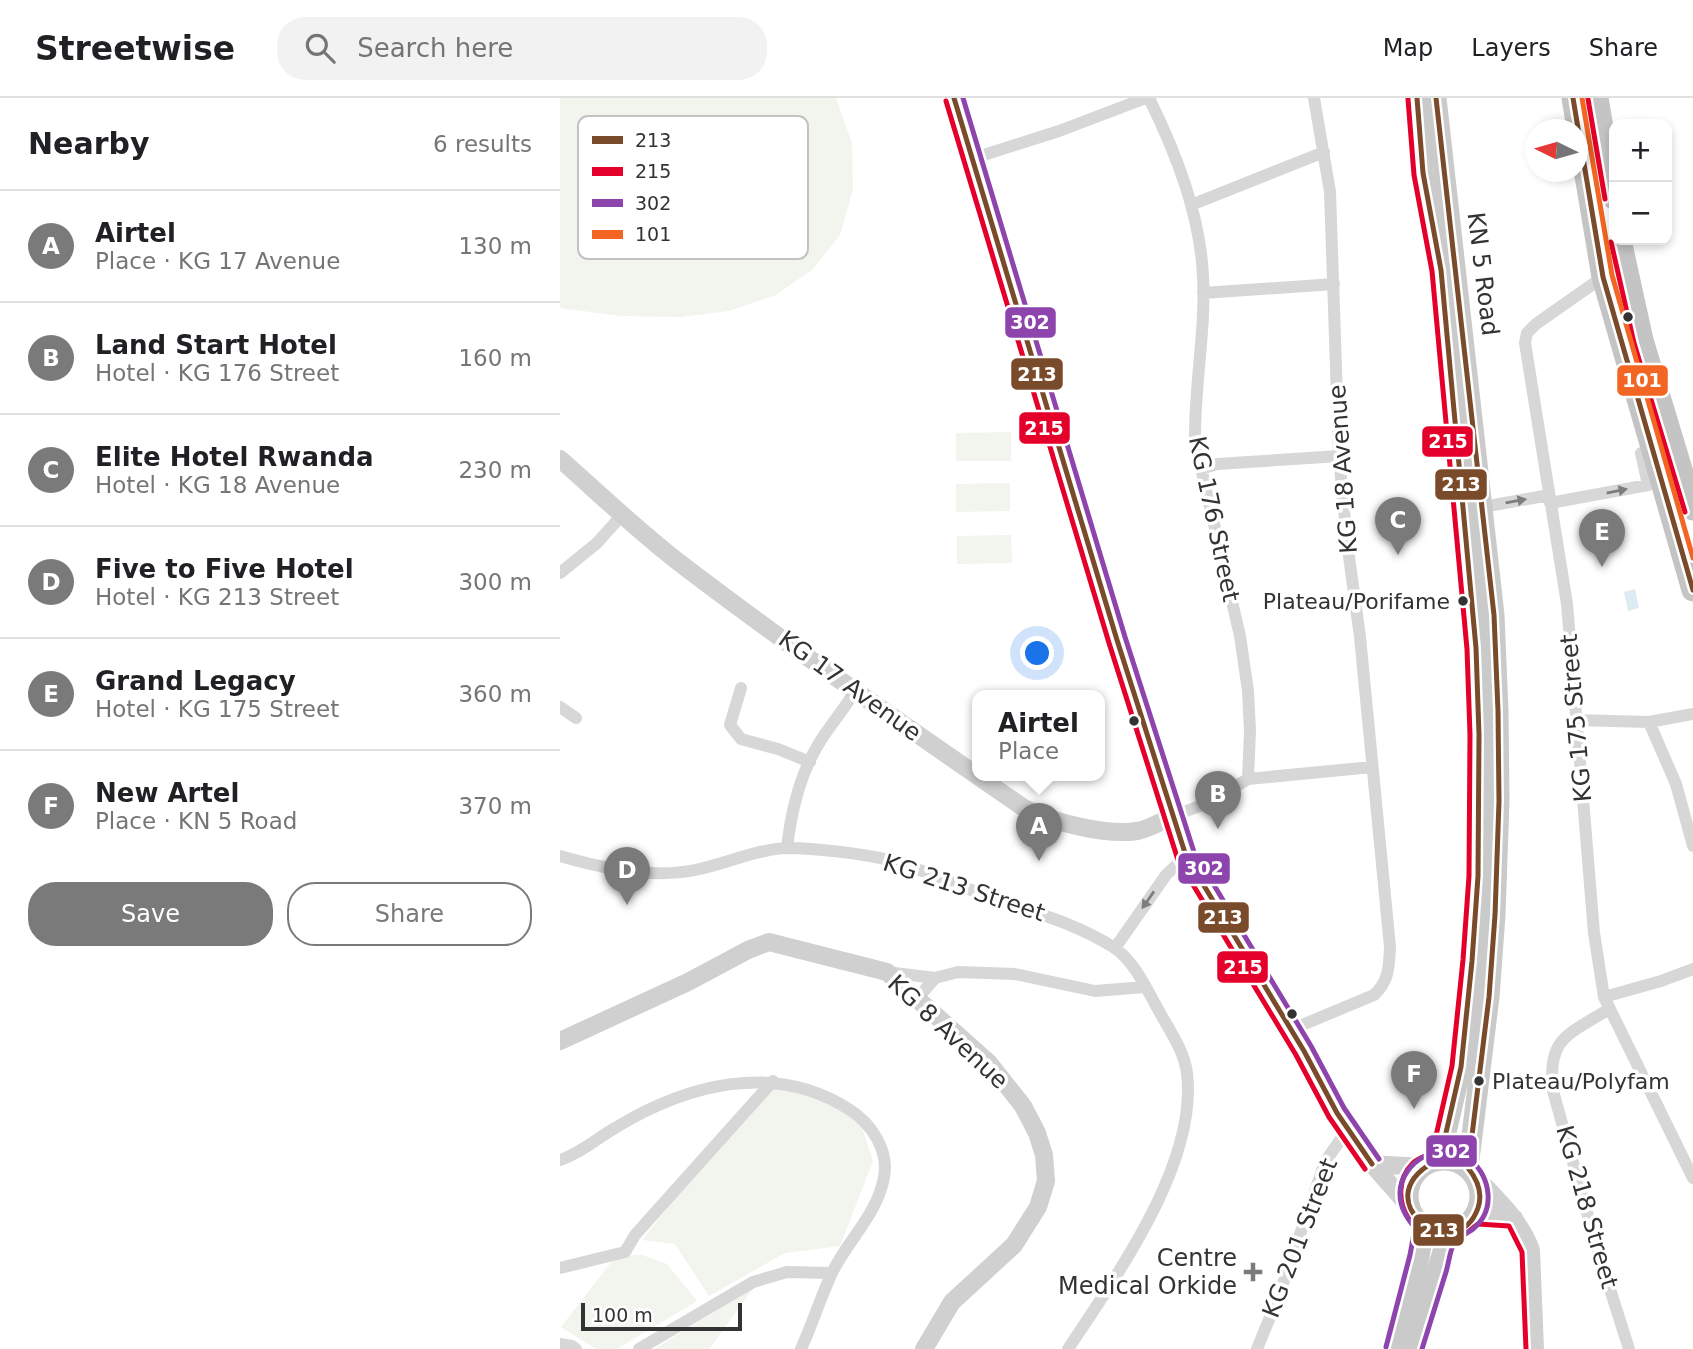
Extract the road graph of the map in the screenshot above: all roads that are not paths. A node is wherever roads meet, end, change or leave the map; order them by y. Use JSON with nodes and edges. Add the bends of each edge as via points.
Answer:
{"nodes":[{"id":1,"x":954,"y":98,"type":"edge"},
{"id":2,"x":1148,"y":98,"type":"edge"},
{"id":3,"x":1314,"y":98,"type":"edge"},
{"id":4,"x":1400,"y":98,"type":"edge"},
{"id":5,"x":1436,"y":98,"type":"edge"},
{"id":6,"x":1573,"y":98,"type":"edge"},
{"id":7,"x":1597,"y":98,"type":"edge"},
{"id":8,"x":1417,"y":107,"type":"edge"},
{"id":9,"x":1324,"y":152,"type":"junction"},
{"id":10,"x":971,"y":159,"type":"junction"},
{"id":11,"x":1611,"y":182,"type":"edge"},
{"id":12,"x":1191,"y":205,"type":"junction"},
{"id":13,"x":1619,"y":245,"type":"edge"},
{"id":14,"x":1614,"y":275,"type":"junction"},
{"id":15,"x":1334,"y":284,"type":"junction"},
{"id":16,"x":1203,"y":293,"type":"junction"},
{"id":17,"x":1651,"y":450,"type":"junction"},
{"id":18,"x":1339,"y":456,"type":"junction"},
{"id":19,"x":560,"y":459,"type":"edge"},
{"id":20,"x":1202,"y":469,"type":"junction"},
{"id":21,"x":1549,"y":499,"type":"junction"},
{"id":22,"x":1483,"y":507,"type":"junction"},
{"id":23,"x":1693,"y":509,"type":"edge"},
{"id":24,"x":622,"y":514,"type":"junction"},
{"id":25,"x":560,"y":573,"type":"edge"},
{"id":26,"x":1693,"y":590,"type":"edge"},
{"id":27,"x":741,"y":688,"type":"dead end"},
{"id":28,"x":855,"y":691,"type":"junction"},
{"id":29,"x":560,"y":707,"type":"edge"},
{"id":30,"x":1693,"y":714,"type":"edge"},
{"id":31,"x":576,"y":718,"type":"dead end"},
{"id":32,"x":1575,"y":720,"type":"junction"},
{"id":33,"x":1649,"y":722,"type":"junction"},
{"id":34,"x":810,"y":762,"type":"junction"},
{"id":35,"x":1373,"y":767,"type":"junction"},
{"id":36,"x":972,"y":772,"type":"edge"},
{"id":37,"x":1248,"y":779,"type":"junction"},
{"id":38,"x":985,"y":781,"type":"edge"},
{"id":39,"x":1173,"y":816,"type":"junction"},
{"id":40,"x":1693,"y":846,"type":"edge"},
{"id":41,"x":788,"y":848,"type":"junction"},
{"id":42,"x":560,"y":856,"type":"edge"},
{"id":43,"x":1186,"y":856,"type":"junction"},
{"id":44,"x":1115,"y":948,"type":"junction"},
{"id":45,"x":1693,"y":969,"type":"edge"},
{"id":46,"x":887,"y":972,"type":"junction"},
{"id":47,"x":935,"y":978,"type":"junction"},
{"id":48,"x":1145,"y":987,"type":"junction"},
{"id":49,"x":916,"y":1000,"type":"junction"},
{"id":50,"x":1606,"y":1003,"type":"junction"},
{"id":51,"x":1290,"y":1030,"type":"junction"},
{"id":52,"x":560,"y":1041,"type":"edge"},
{"id":53,"x":773,"y":1081,"type":"junction"},
{"id":54,"x":1347,"y":1130,"type":"junction"},
{"id":55,"x":560,"y":1160,"type":"edge"},
{"id":56,"x":1431,"y":1163,"type":"junction"},
{"id":57,"x":1372,"y":1164,"type":"junction"},
{"id":58,"x":1471,"y":1171,"type":"junction"},
{"id":59,"x":1693,"y":1178,"type":"edge"},
{"id":60,"x":1409,"y":1206,"type":"junction"},
{"id":61,"x":1475,"y":1216,"type":"junction"},
{"id":62,"x":1514,"y":1218,"type":"junction"},
{"id":63,"x":1424,"y":1226,"type":"junction"},
{"id":64,"x":1449,"y":1232,"type":"junction"},
{"id":65,"x":560,"y":1268,"type":"edge"},
{"id":66,"x":831,"y":1273,"type":"junction"},
{"id":67,"x":560,"y":1344,"type":"edge"},
{"id":68,"x":576,"y":1349,"type":"edge"},
{"id":69,"x":639,"y":1349,"type":"edge"},
{"id":70,"x":802,"y":1349,"type":"edge"},
{"id":71,"x":924,"y":1349,"type":"edge"},
{"id":72,"x":1068,"y":1349,"type":"edge"},
{"id":73,"x":1257,"y":1349,"type":"edge"},
{"id":74,"x":1394,"y":1349,"type":"edge"},
{"id":75,"x":1413,"y":1349,"type":"edge"},
{"id":76,"x":1535,"y":1349,"type":"edge"},
{"id":77,"x":1629,"y":1349,"type":"edge"}],
"edges":[{"from":1,"to":10,"type":"street"},
{"from":2,"to":10,"type":"street"},
{"from":2,"to":12,"type":"street","name":"KG 176 Street"},
{"from":3,"to":9,"type":"street","name":"KG 18 Avenue"},
{"from":4,"to":8,"type":"main road"},
{"from":5,"to":22,"type":"main road","name":"KN 5 Road"},
{"from":6,"to":14,"type":"highway"},
{"from":7,"to":11,"type":"highway"},
{"from":8,"to":56,"type":"main road","name":"KN 5 Road","via":[[1423,173],[1441,270],[1476,648],[1479,735],[1480,824],[1461,1067]]},
{"from":9,"to":12,"type":"street"},
{"from":9,"to":15,"type":"street","name":"KG 18 Avenue"},
{"from":10,"to":39,"type":"street"},
{"from":12,"to":16,"type":"street","name":"KG 176 Street"},
{"from":13,"to":14,"type":"highway"},
{"from":14,"to":17,"type":"highway"},
{"from":14,"to":21,"type":"street","name":"KG 175 Street","via":[[1527,332],[1525,344]]},
{"from":14,"to":23,"type":"highway","via":[[1649,365]]},
{"from":15,"to":16,"type":"street"},
{"from":15,"to":18,"type":"street","name":"KG 18 Avenue"},
{"from":16,"to":20,"type":"street","name":"KG 176 Street","via":[[1194,408]]},
{"from":21,"to":17,"type":"street","one_way":true,"via":[[1648,485],[1641,453]]},
{"from":17,"to":26,"type":"highway"},
{"from":18,"to":20,"type":"street","via":[[1217,464]]},
{"from":18,"to":35,"type":"street","name":"KG 18 Avenue"},
{"from":19,"to":24,"type":"street","name":"KG 17 Avenue"},
{"from":20,"to":37,"type":"street","name":"KG 176 Street","via":[[1240,636],[1248,691]]},
{"from":22,"to":21,"type":"street","one_way":true},
{"from":21,"to":32,"type":"street","name":"KG 175 Street","via":[[1567,604]]},
{"from":22,"to":58,"type":"main road","name":"KN 5 Road","via":[[1494,615],[1499,801],[1489,997]]},
{"from":24,"to":25,"type":"street","via":[[597,543]]},
{"from":24,"to":28,"type":"street","name":"KG 17 Avenue","via":[[684,566]]},
{"from":27,"to":34,"type":"street","via":[[731,716],[732,730],[741,739]]},
{"from":28,"to":34,"type":"street"},
{"from":28,"to":36,"type":"street","name":"KG 17 Avenue"},
{"from":29,"to":31,"type":"street"},
{"from":30,"to":33,"type":"street"},
{"from":32,"to":33,"type":"street"},
{"from":32,"to":50,"type":"street","name":"KG 175 Street","via":[[1594,933]]},
{"from":33,"to":40,"type":"street","via":[[1676,784]]},
{"from":34,"to":41,"type":"street","via":[[798,793]]},
{"from":35,"to":37,"type":"street"},
{"from":35,"to":51,"type":"street","name":"KG 18 Avenue","via":[[1389,971],[1374,995]]},
{"from":37,"to":39,"type":"street"},
{"from":38,"to":39,"type":"street","name":"KG 17 Avenue","via":[[1044,818],[1087,828],[1137,831]]},
{"from":39,"to":43,"type":"street"},
{"from":41,"to":42,"type":"street","name":"KG 213 Street","via":[[694,871],[658,874]]},
{"from":41,"to":44,"type":"street","name":"KG 213 Street","via":[[890,860],[1065,922]]},
{"from":43,"to":44,"type":"street","one_way":true,"via":[[1166,875]]},
{"from":43,"to":51,"type":"street"},
{"from":44,"to":48,"type":"street"},
{"from":45,"to":50,"type":"street","name":"KG 218 Street"},
{"from":46,"to":47,"type":"street"},
{"from":46,"to":49,"type":"street","name":"KG 8 Avenue"},
{"from":46,"to":52,"type":"street","name":"KG 8 Avenue","via":[[769,942]]},
{"from":47,"to":48,"type":"street","via":[[987,972],[1095,991]]},
{"from":47,"to":49,"type":"street"},
{"from":48,"to":72,"type":"street","via":[[1181,1052],[1187,1073],[1182,1133],[1147,1222]]},
{"from":49,"to":71,"type":"street","name":"KG 8 Avenue","via":[[989,1063],[1023,1105],[1044,1155],[1046,1181],[1038,1207],[1014,1245],[952,1302]]},
{"from":50,"to":59,"type":"street","name":"KG 175 Street"},
{"from":50,"to":77,"type":"street","name":"KG 218 Street","via":[[1560,1040],[1551,1070],[1553,1091]]},
{"from":51,"to":54,"type":"street"},
{"from":53,"to":55,"type":"street","via":[[722,1084],[675,1097]]},
{"from":53,"to":65,"type":"street","via":[[635,1235],[625,1252]]},
{"from":53,"to":66,"type":"street","via":[[812,1090],[861,1117],[886,1161],[879,1196]]},
{"from":54,"to":57,"type":"street"},
{"from":54,"to":73,"type":"street","name":"KG 201 Street","via":[[1325,1162]]},
{"from":56,"to":57,"type":"street"},
{"from":56,"to":58,"type":"main road","via":[[1450,1160]]},
{"from":56,"to":60,"type":"main road","via":[[1410,1184]]},
{"from":57,"to":60,"type":"street"},
{"from":58,"to":61,"type":"main road","via":[[1480,1195]]},
{"from":58,"to":62,"type":"street"},
{"from":60,"to":63,"type":"main road"},
{"from":61,"to":62,"type":"street"},
{"from":61,"to":64,"type":"main road"},
{"from":62,"to":76,"type":"street","via":[[1531,1250]]},
{"from":63,"to":64,"type":"main road"},
{"from":63,"to":74,"type":"main road"},
{"from":64,"to":75,"type":"main road"},
{"from":66,"to":69,"type":"street","via":[[787,1272],[753,1282]]},
{"from":66,"to":70,"type":"street"},
{"from":67,"to":68,"type":"street"}]}
